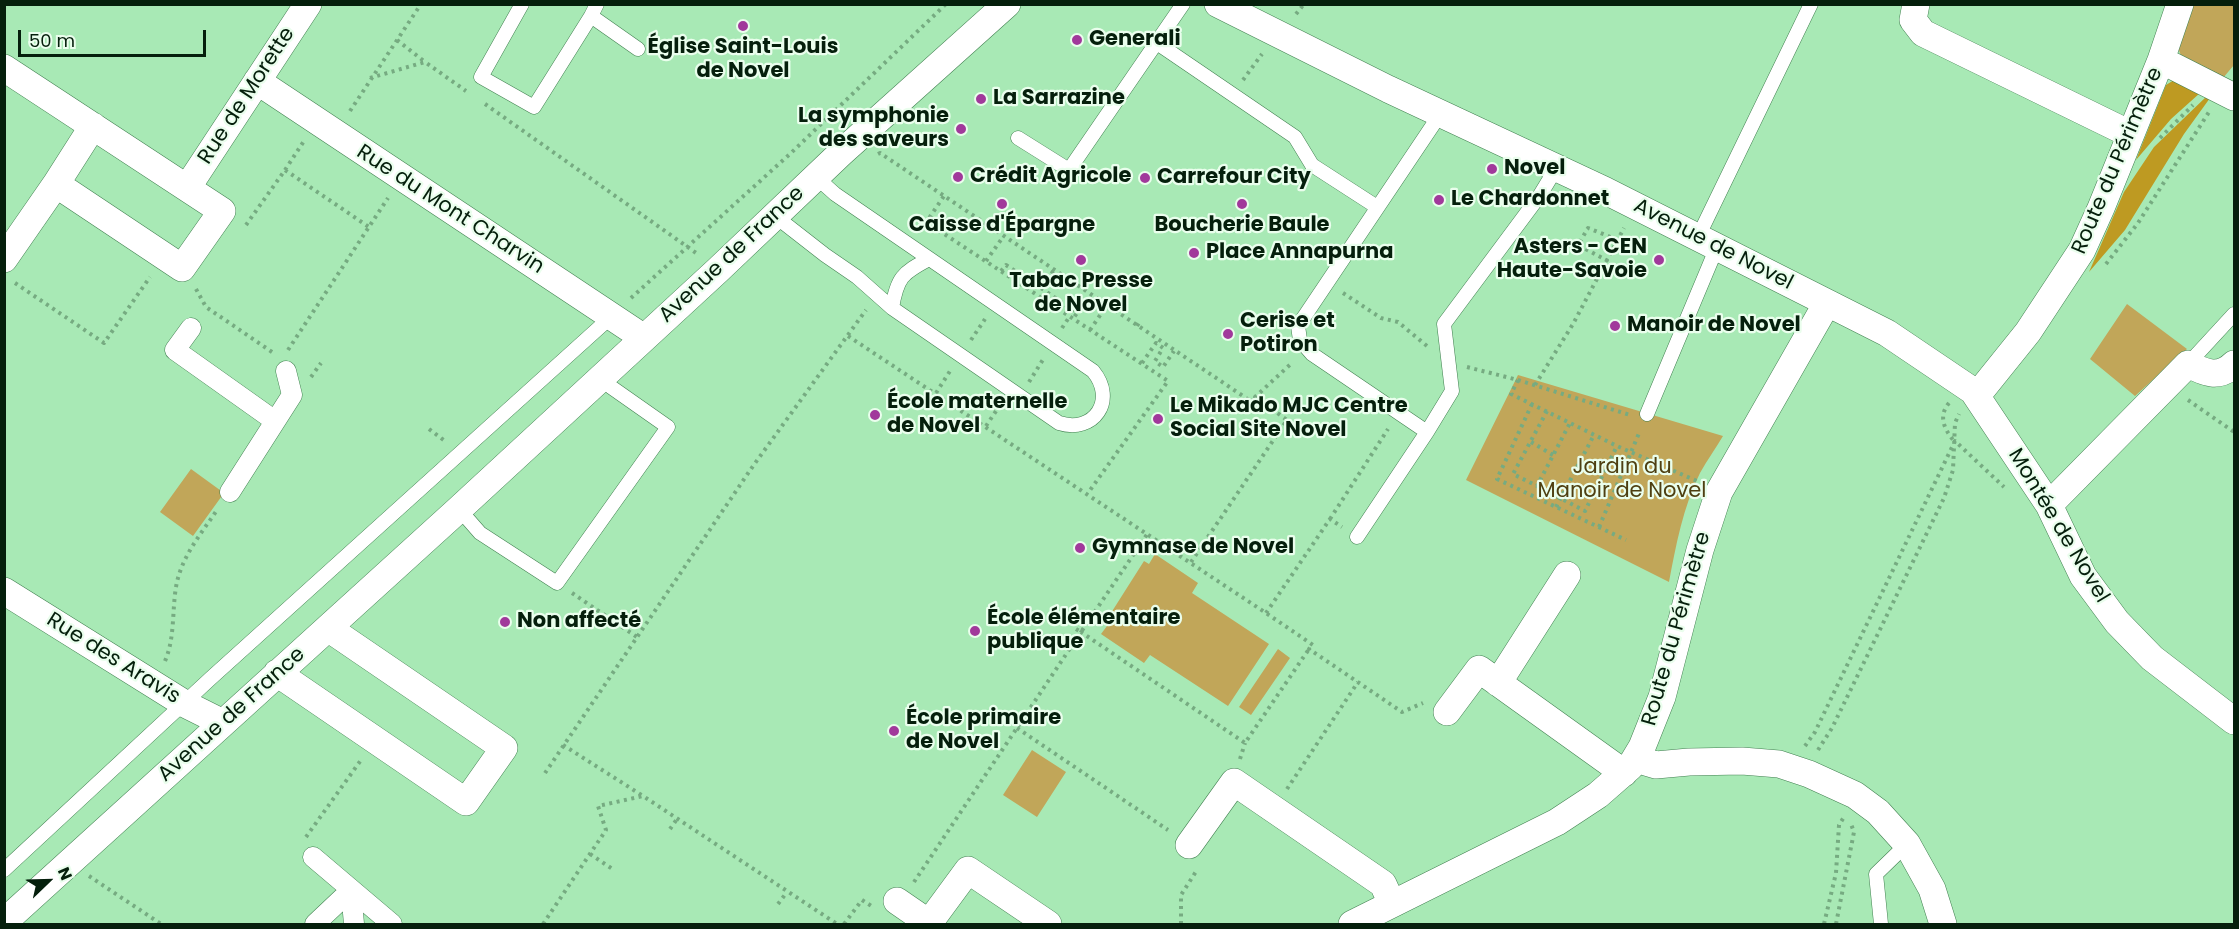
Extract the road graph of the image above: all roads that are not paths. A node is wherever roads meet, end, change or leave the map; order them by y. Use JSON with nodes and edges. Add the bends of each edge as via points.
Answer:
{"nodes":[{"id":1,"x":308,"y":4,"type":"edge"},
{"id":2,"x":522,"y":4,"type":"edge"},
{"id":3,"x":1007,"y":4,"type":"edge"},
{"id":4,"x":1183,"y":4,"type":"edge"},
{"id":5,"x":1218,"y":4,"type":"edge"},
{"id":6,"x":1811,"y":4,"type":"edge"},
{"id":7,"x":1916,"y":4,"type":"edge"},
{"id":8,"x":2180,"y":4,"type":"edge"},
{"id":9,"x":594,"y":10,"type":"edge"},
{"id":10,"x":1157,"y":43,"type":"junction"},
{"id":11,"x":638,"y":49,"type":"dead end"},
{"id":12,"x":2161,"y":60,"type":"junction"},
{"id":13,"x":4,"y":68,"type":"edge"},
{"id":14,"x":257,"y":81,"type":"junction"},
{"id":15,"x":2223,"y":92,"type":"edge"},
{"id":16,"x":1441,"y":113,"type":"junction"},
{"id":17,"x":93,"y":126,"type":"junction"},
{"id":18,"x":2130,"y":134,"type":"junction"},
{"id":19,"x":1018,"y":138,"type":"dead end"},
{"id":20,"x":1557,"y":167,"type":"junction"},
{"id":21,"x":816,"y":177,"type":"junction"},
{"id":22,"x":56,"y":184,"type":"junction"},
{"id":23,"x":186,"y":188,"type":"junction"},
{"id":24,"x":1377,"y":207,"type":"junction"},
{"id":25,"x":775,"y":216,"type":"junction"},
{"id":26,"x":1707,"y":242,"type":"junction"},
{"id":27,"x":10,"y":254,"type":"edge"},
{"id":28,"x":930,"y":259,"type":"junction"},
{"id":29,"x":1827,"y":303,"type":"junction"},
{"id":30,"x":892,"y":308,"type":"junction"},
{"id":31,"x":2235,"y":314,"type":"edge"},
{"id":32,"x":612,"y":316,"type":"junction"},
{"id":33,"x":191,"y":327,"type":"dead end"},
{"id":34,"x":644,"y":338,"type":"junction"},
{"id":35,"x":2188,"y":364,"type":"junction"},
{"id":36,"x":2235,"y":364,"type":"edge"},
{"id":37,"x":286,"y":371,"type":"dead end"},
{"id":38,"x":611,"y":387,"type":"dead end"},
{"id":39,"x":1969,"y":388,"type":"junction"},
{"id":40,"x":1646,"y":417,"type":"road end"},
{"id":41,"x":275,"y":421,"type":"junction"},
{"id":42,"x":1427,"y":432,"type":"junction"},
{"id":43,"x":230,"y":492,"type":"road end"},
{"id":44,"x":2049,"y":505,"type":"junction"},
{"id":45,"x":459,"y":509,"type":"junction"},
{"id":46,"x":1356,"y":537,"type":"road end"},
{"id":47,"x":1568,"y":575,"type":"dead end"},
{"id":48,"x":4,"y":591,"type":"edge"},
{"id":49,"x":328,"y":628,"type":"junction"},
{"id":50,"x":278,"y":674,"type":"junction"},
{"id":51,"x":1498,"y":683,"type":"junction"},
{"id":52,"x":185,"y":704,"type":"junction"},
{"id":53,"x":1447,"y":712,"type":"road end"},
{"id":54,"x":2235,"y":721,"type":"edge"},
{"id":55,"x":223,"y":723,"type":"junction"},
{"id":56,"x":1630,"y":766,"type":"junction"},
{"id":57,"x":1189,"y":844,"type":"road end"},
{"id":58,"x":1906,"y":844,"type":"junction"},
{"id":59,"x":313,"y":857,"type":"road end"},
{"id":60,"x":4,"y":870,"type":"edge"},
{"id":61,"x":351,"y":890,"type":"junction"},
{"id":62,"x":899,"y":902,"type":"road end"},
{"id":63,"x":1392,"y":904,"type":"junction"},
{"id":64,"x":4,"y":922,"type":"edge"},
{"id":65,"x":315,"y":924,"type":"edge"},
{"id":66,"x":354,"y":924,"type":"edge"},
{"id":67,"x":392,"y":924,"type":"edge"},
{"id":68,"x":1048,"y":924,"type":"edge"},
{"id":69,"x":1352,"y":924,"type":"edge"},
{"id":70,"x":1881,"y":924,"type":"edge"},
{"id":71,"x":1943,"y":924,"type":"edge"}],
"edges":[{"from":1,"to":14,"type":"street","name":"Rue de Morette"},
{"from":2,"to":9,"type":"lane","via":[[481,76],[534,107]]},
{"from":3,"to":21,"type":"street","name":"Avenue de France"},
{"from":4,"to":10,"type":"lane"},
{"from":5,"to":16,"type":"street","name":"Avenue de Novel"},
{"from":6,"to":26,"type":"lane"},
{"from":7,"to":18,"type":"street","via":[[1913,20],[1923,33]]},
{"from":8,"to":12,"type":"street","name":"Route du Périmètre"},
{"from":9,"to":11,"type":"lane"},
{"from":10,"to":19,"type":"lane","via":[[1069,170]]},
{"from":10,"to":24,"type":"lane","via":[[1294,137],[1312,165]]},
{"from":12,"to":15,"type":"street"},
{"from":12,"to":18,"type":"street","name":"Route du Périmètre"},
{"from":13,"to":17,"type":"street","name":"Rue de Morette"},
{"from":14,"to":23,"type":"street","name":"Rue de Morette"},
{"from":14,"to":32,"type":"street","name":"Rue du Mont Charvin"},
{"from":16,"to":20,"type":"street","name":"Avenue de Novel"},
{"from":16,"to":24,"type":"lane"},
{"from":17,"to":22,"type":"street"},
{"from":17,"to":23,"type":"street","name":"Rue de Morette"},
{"from":18,"to":39,"type":"street","name":"Route du Périmètre","via":[[2082,250],[2028,332],[1983,388]]},
{"from":20,"to":26,"type":"street","name":"Avenue de Novel"},
{"from":20,"to":42,"type":"lane","via":[[1444,324],[1452,391]]},
{"from":21,"to":25,"type":"street","name":"Avenue de France"},
{"from":21,"to":28,"type":"lane"},
{"from":22,"to":23,"type":"street","name":"Rue de Morette","via":[[173,262],[222,211]]},
{"from":22,"to":27,"type":"street"},
{"from":24,"to":42,"type":"lane","via":[[1299,326],[1300,340],[1306,349]]},
{"from":25,"to":30,"type":"lane"},
{"from":25,"to":34,"type":"street","name":"Avenue de France"},
{"from":26,"to":29,"type":"street","name":"Avenue de Novel"},
{"from":26,"to":40,"type":"lane"},
{"from":28,"to":30,"type":"lane","via":[[909,269],[896,286]]},
{"from":28,"to":30,"type":"lane","via":[[1093,371],[1103,389],[1103,400],[1094,417],[1077,426],[1059,423]]},
{"from":29,"to":39,"type":"street","name":"Avenue de Novel","via":[[1887,333]]},
{"from":29,"to":56,"type":"street","name":"Route du Périmètre","via":[[1719,492],[1662,697]]},
{"from":31,"to":35,"type":"lane"},
{"from":32,"to":34,"type":"street","name":"Rue du Mont Charvin"},
{"from":32,"to":52,"type":"lane"},
{"from":33,"to":41,"type":"street","via":[[175,350]]},
{"from":34,"to":45,"type":"street","name":"Avenue de France"},
{"from":35,"to":36,"type":"street","via":[[2216,375]]},
{"from":35,"to":44,"type":"street"},
{"from":37,"to":41,"type":"street","via":[[292,394]]},
{"from":38,"to":45,"type":"lane","via":[[668,427],[557,582],[480,533]]},
{"from":39,"to":44,"type":"street","name":"Montée de Novel"},
{"from":41,"to":43,"type":"street"},
{"from":42,"to":46,"type":"lane"},
{"from":44,"to":54,"type":"street","name":"Montée de Novel","via":[[2083,576],[2117,622],[2152,658]]},
{"from":45,"to":49,"type":"street","name":"Avenue de France"},
{"from":47,"to":51,"type":"street"},
{"from":48,"to":52,"type":"street","name":"Rue des Aravis"},
{"from":49,"to":50,"type":"street","name":"Avenue de France"},
{"from":49,"to":50,"type":"street","via":[[504,748],[466,802]]},
{"from":50,"to":55,"type":"street","name":"Avenue de France"},
{"from":51,"to":53,"type":"street","via":[[1479,669]]},
{"from":51,"to":56,"type":"street"},
{"from":52,"to":55,"type":"street","name":"Rue des Aravis"},
{"from":52,"to":60,"type":"lane"},
{"from":55,"to":64,"type":"street","name":"Avenue de France"},
{"from":56,"to":58,"type":"street","via":[[1742,761],[1779,764],[1854,795],[1878,812]]},
{"from":56,"to":63,"type":"street","name":"Route du Périmètre","via":[[1598,795],[1557,822]]},
{"from":57,"to":63,"type":"street","via":[[1234,782],[1383,884]]},
{"from":58,"to":70,"type":"lane","via":[[1876,874]]},
{"from":58,"to":71,"type":"street","via":[[1932,889]]},
{"from":59,"to":61,"type":"street"},
{"from":61,"to":65,"type":"street"},
{"from":61,"to":66,"type":"street"},
{"from":61,"to":67,"type":"street"},
{"from":62,"to":68,"type":"street","via":[[929,923],[968,870]]},
{"from":63,"to":69,"type":"street","name":"Route du Périmètre"}]}
